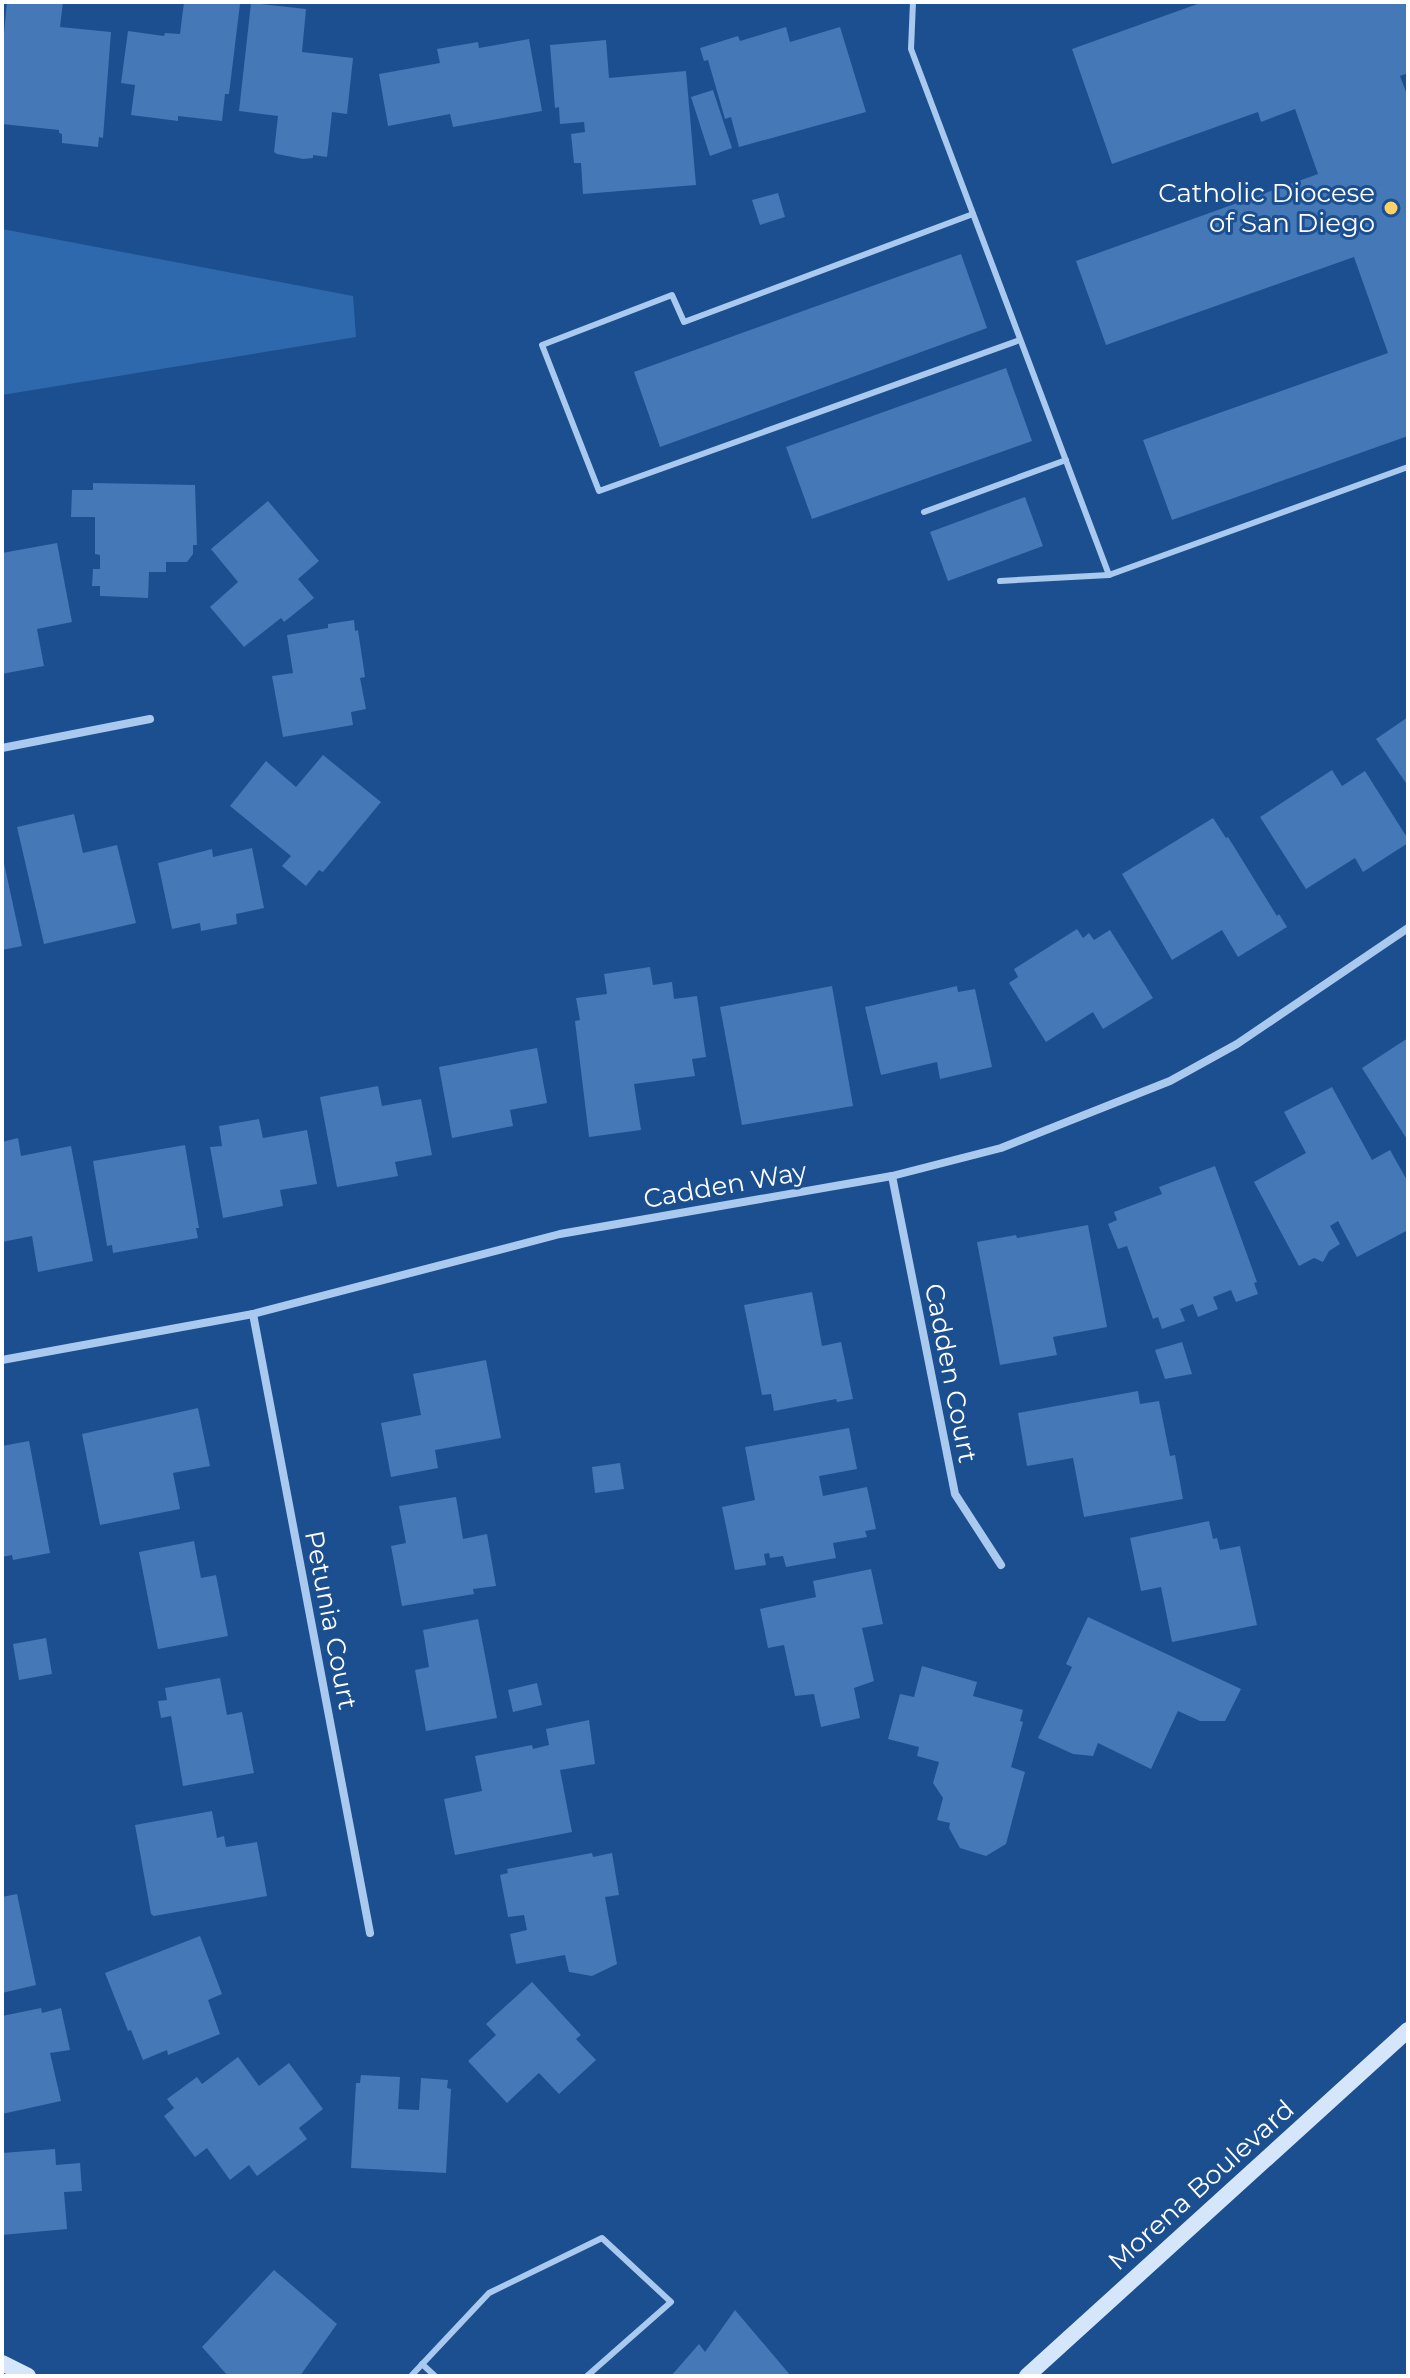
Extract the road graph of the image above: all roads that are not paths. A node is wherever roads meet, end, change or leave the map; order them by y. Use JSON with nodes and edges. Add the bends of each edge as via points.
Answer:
{"nodes":[{"id":1,"x":913,"y":2,"type":"edge"},
{"id":2,"x":973,"y":214,"type":"junction"},
{"id":3,"x":1020,"y":340,"type":"junction"},
{"id":4,"x":1066,"y":460,"type":"junction"},
{"id":5,"x":1408,"y":467,"type":"edge"},
{"id":6,"x":924,"y":512,"type":"dead end"},
{"id":7,"x":1109,"y":575,"type":"junction"},
{"id":8,"x":1000,"y":581,"type":"dead end"},
{"id":9,"x":150,"y":719,"type":"dead end"},
{"id":10,"x":2,"y":748,"type":"edge"},
{"id":11,"x":1408,"y":928,"type":"edge"},
{"id":12,"x":892,"y":1176,"type":"junction"},
{"id":13,"x":253,"y":1314,"type":"junction"},
{"id":14,"x":2,"y":1360,"type":"edge"},
{"id":15,"x":1001,"y":1565,"type":"dead end"},
{"id":16,"x":370,"y":1933,"type":"dead end"},
{"id":17,"x":1408,"y":2030,"type":"edge"},
{"id":18,"x":2,"y":2363,"type":"edge"},
{"id":19,"x":422,"y":2364,"type":"junction"},
{"id":20,"x":28,"y":2376,"type":"edge"},
{"id":21,"x":411,"y":2376,"type":"edge"},
{"id":22,"x":435,"y":2376,"type":"edge"},
{"id":23,"x":587,"y":2376,"type":"edge"},
{"id":24,"x":1027,"y":2376,"type":"edge"}],
"edges":[{"from":1,"to":2,"type":"lane","via":[[911,49]]},
{"from":2,"to":3,"type":"lane"},
{"from":2,"to":3,"type":"lane","via":[[684,322],[672,295],[542,345],[599,491]]},
{"from":3,"to":4,"type":"lane"},
{"from":4,"to":6,"type":"lane"},
{"from":4,"to":7,"type":"lane"},
{"from":5,"to":7,"type":"lane"},
{"from":7,"to":8,"type":"lane"},
{"from":9,"to":10,"type":"street"},
{"from":11,"to":12,"type":"street","name":"Cadden Way","via":[[1237,1044],[1170,1081],[1001,1148]]},
{"from":12,"to":13,"type":"street","name":"Cadden Way","via":[[560,1234]]},
{"from":12,"to":15,"type":"street","name":"Cadden Court","via":[[955,1494]]},
{"from":13,"to":14,"type":"street","name":"Cadden Way"},
{"from":13,"to":16,"type":"street","name":"Petunia Court"},
{"from":17,"to":24,"type":"main road","name":"Morena Boulevard"},
{"from":18,"to":20,"type":"main road"},
{"from":19,"to":21,"type":"lane"},
{"from":19,"to":22,"type":"lane"},
{"from":19,"to":23,"type":"lane","via":[[489,2293],[602,2238],[671,2302]]}]}
